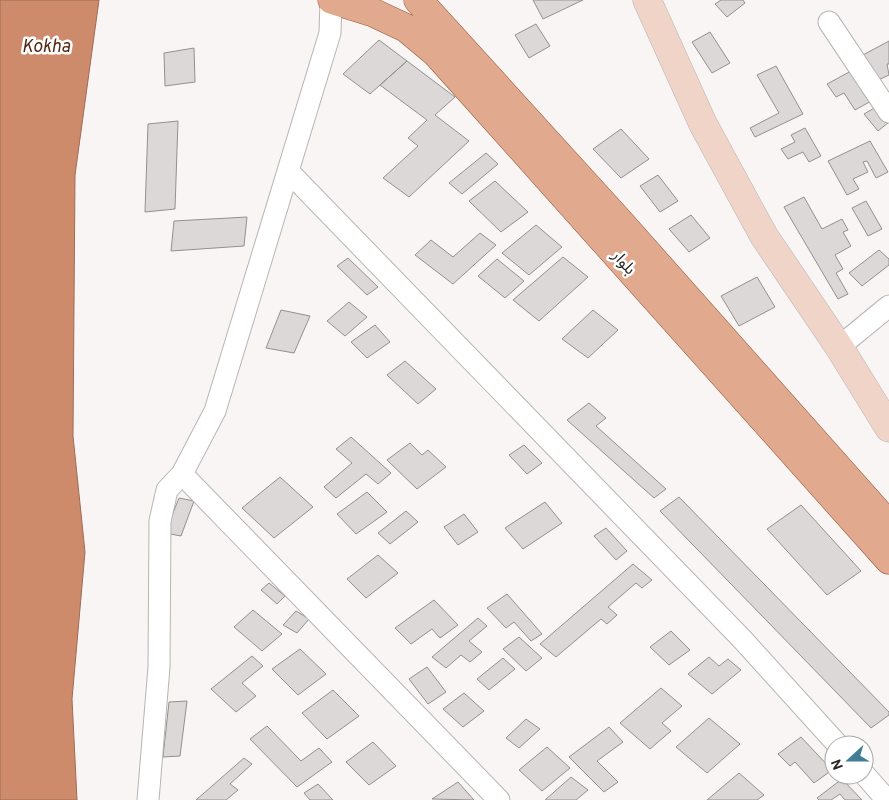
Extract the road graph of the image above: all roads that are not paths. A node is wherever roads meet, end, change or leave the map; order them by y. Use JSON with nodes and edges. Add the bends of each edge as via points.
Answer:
{"nodes":[{"id":1,"x":331,"y":0,"type":"edge"},
{"id":2,"x":418,"y":0,"type":"edge"},
{"id":3,"x":647,"y":0,"type":"edge"},
{"id":4,"x":829,"y":22,"type":"dead end"},
{"id":5,"x":889,"y":112,"type":"edge"},
{"id":6,"x":289,"y":172,"type":"junction"},
{"id":7,"x":889,"y":306,"type":"edge"},
{"id":8,"x":839,"y":347,"type":"junction"},
{"id":9,"x":889,"y":428,"type":"edge"},
{"id":10,"x":182,"y":474,"type":"junction"},
{"id":11,"x":889,"y":525,"type":"edge"},
{"id":12,"x":889,"y":560,"type":"edge"},
{"id":13,"x":829,"y":735,"type":"edge"},
{"id":14,"x":874,"y":785,"type":"edge"},
{"id":15,"x":148,"y":800,"type":"edge"},
{"id":16,"x":499,"y":800,"type":"edge"},
{"id":17,"x":887,"y":800,"type":"edge"}],
"edges":[{"from":1,"to":6,"type":"street","via":[[330,33]]},
{"from":1,"to":12,"type":"main road","name":"بلوار","via":[[374,13],[406,28],[436,53]]},
{"from":2,"to":11,"type":"main road","name":"بلوار"},
{"from":3,"to":8,"type":"street","via":[[703,124],[764,236]]},
{"from":4,"to":5,"type":"street"},
{"from":6,"to":10,"type":"street","via":[[215,411]]},
{"from":6,"to":13,"type":"street","via":[[742,639]]},
{"from":7,"to":8,"type":"street"},
{"from":8,"to":9,"type":"street"},
{"from":10,"to":15,"type":"street","via":[[167,490],[160,521],[159,667]]},
{"from":10,"to":16,"type":"street"},
{"from":14,"to":17,"type":"street"}]}
